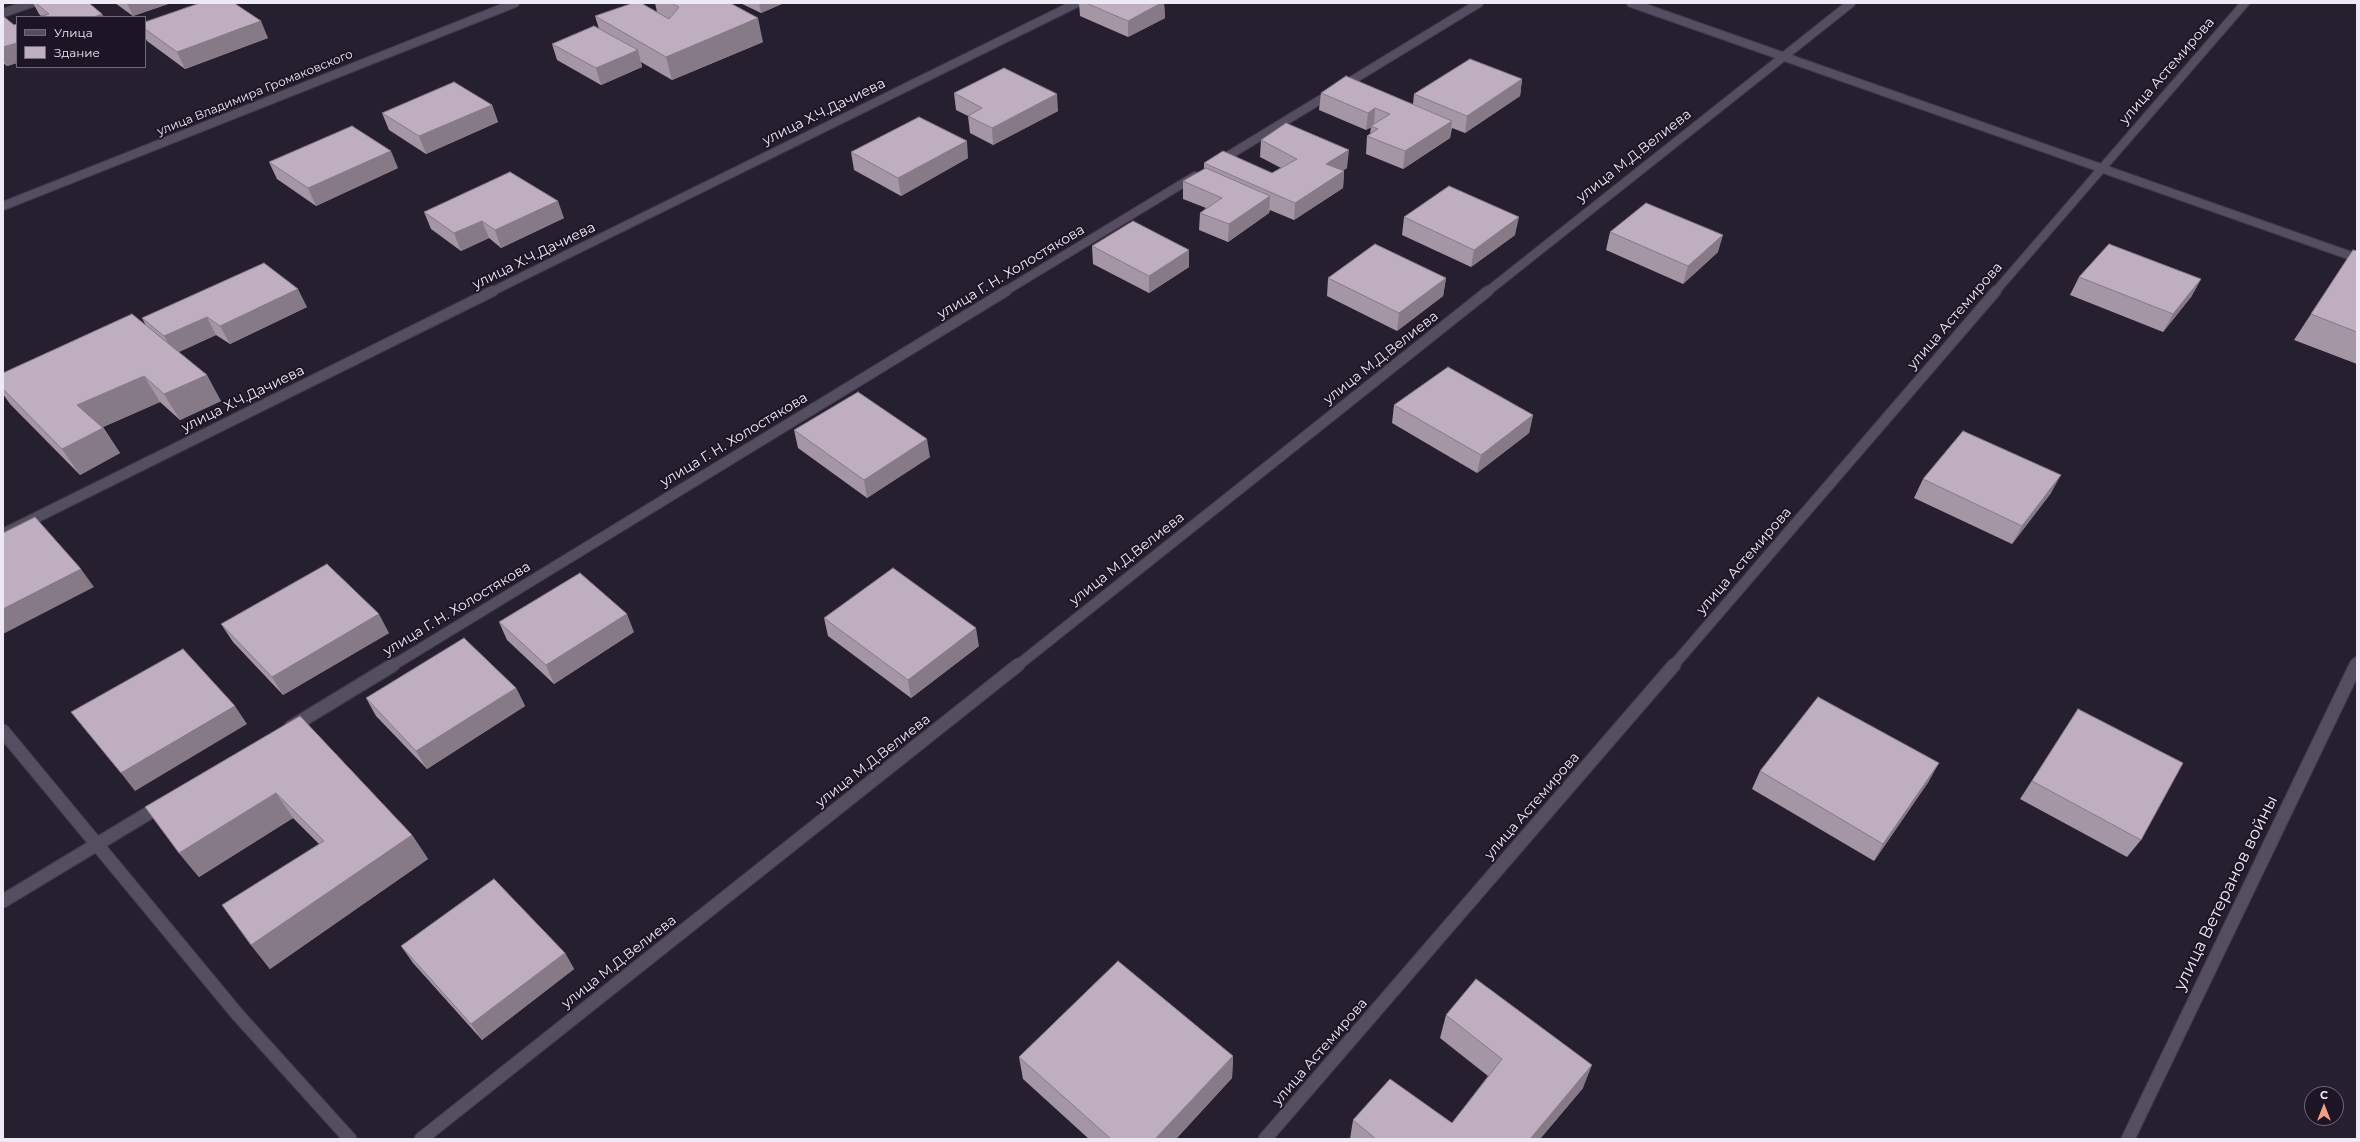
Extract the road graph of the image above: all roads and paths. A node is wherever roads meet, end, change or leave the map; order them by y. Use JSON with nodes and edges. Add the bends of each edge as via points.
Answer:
{"nodes":[{"id":1,"x":32,"y":3,"type":"edge"},
{"id":2,"x":516,"y":3,"type":"edge"},
{"id":3,"x":1077,"y":3,"type":"edge"},
{"id":4,"x":1479,"y":3,"type":"edge"},
{"id":5,"x":1631,"y":3,"type":"edge"},
{"id":6,"x":1852,"y":3,"type":"edge"},
{"id":7,"x":2246,"y":3,"type":"edge"},
{"id":8,"x":3,"y":13,"type":"edge"},
{"id":9,"x":1784,"y":57,"type":"junction"},
{"id":10,"x":2102,"y":169,"type":"junction"},
{"id":11,"x":3,"y":206,"type":"edge"},
{"id":12,"x":2357,"y":258,"type":"edge"},
{"id":13,"x":3,"y":534,"type":"edge"},
{"id":14,"x":2357,"y":662,"type":"edge"},
{"id":15,"x":3,"y":731,"type":"edge"},
{"id":16,"x":281,"y":733,"type":"edge"},
{"id":17,"x":172,"y":799,"type":"edge"},
{"id":18,"x":98,"y":844,"type":"junction"},
{"id":19,"x":3,"y":902,"type":"edge"},
{"id":20,"x":350,"y":1139,"type":"edge"},
{"id":21,"x":421,"y":1139,"type":"edge"},
{"id":22,"x":1265,"y":1139,"type":"edge"},
{"id":23,"x":2128,"y":1139,"type":"edge"}],
"edges":[{"from":1,"to":8,"type":"street"},
{"from":2,"to":11,"type":"street","name":"улица Владимира Громаковского"},
{"from":3,"to":13,"type":"street","name":"улица Х.Ч.Дачиева"},
{"from":4,"to":16,"type":"street","name":"улица Г. Н. Холостякова"},
{"from":5,"to":9,"type":"street"},
{"from":6,"to":9,"type":"street","name":"улица М.Д.Велиева"},
{"from":7,"to":10,"type":"street","name":"улица Астемирова"},
{"from":9,"to":10,"type":"street"},
{"from":9,"to":21,"type":"street","name":"улица М.Д.Велиева"},
{"from":10,"to":12,"type":"street"},
{"from":10,"to":22,"type":"street","name":"улица Астемирова"},
{"from":14,"to":23,"type":"street","name":"улица Ветеранов войны"},
{"from":15,"to":18,"type":"street"},
{"from":17,"to":18,"type":"street"},
{"from":18,"to":19,"type":"street"},
{"from":18,"to":20,"type":"street","via":[[238,1014]]}]}
